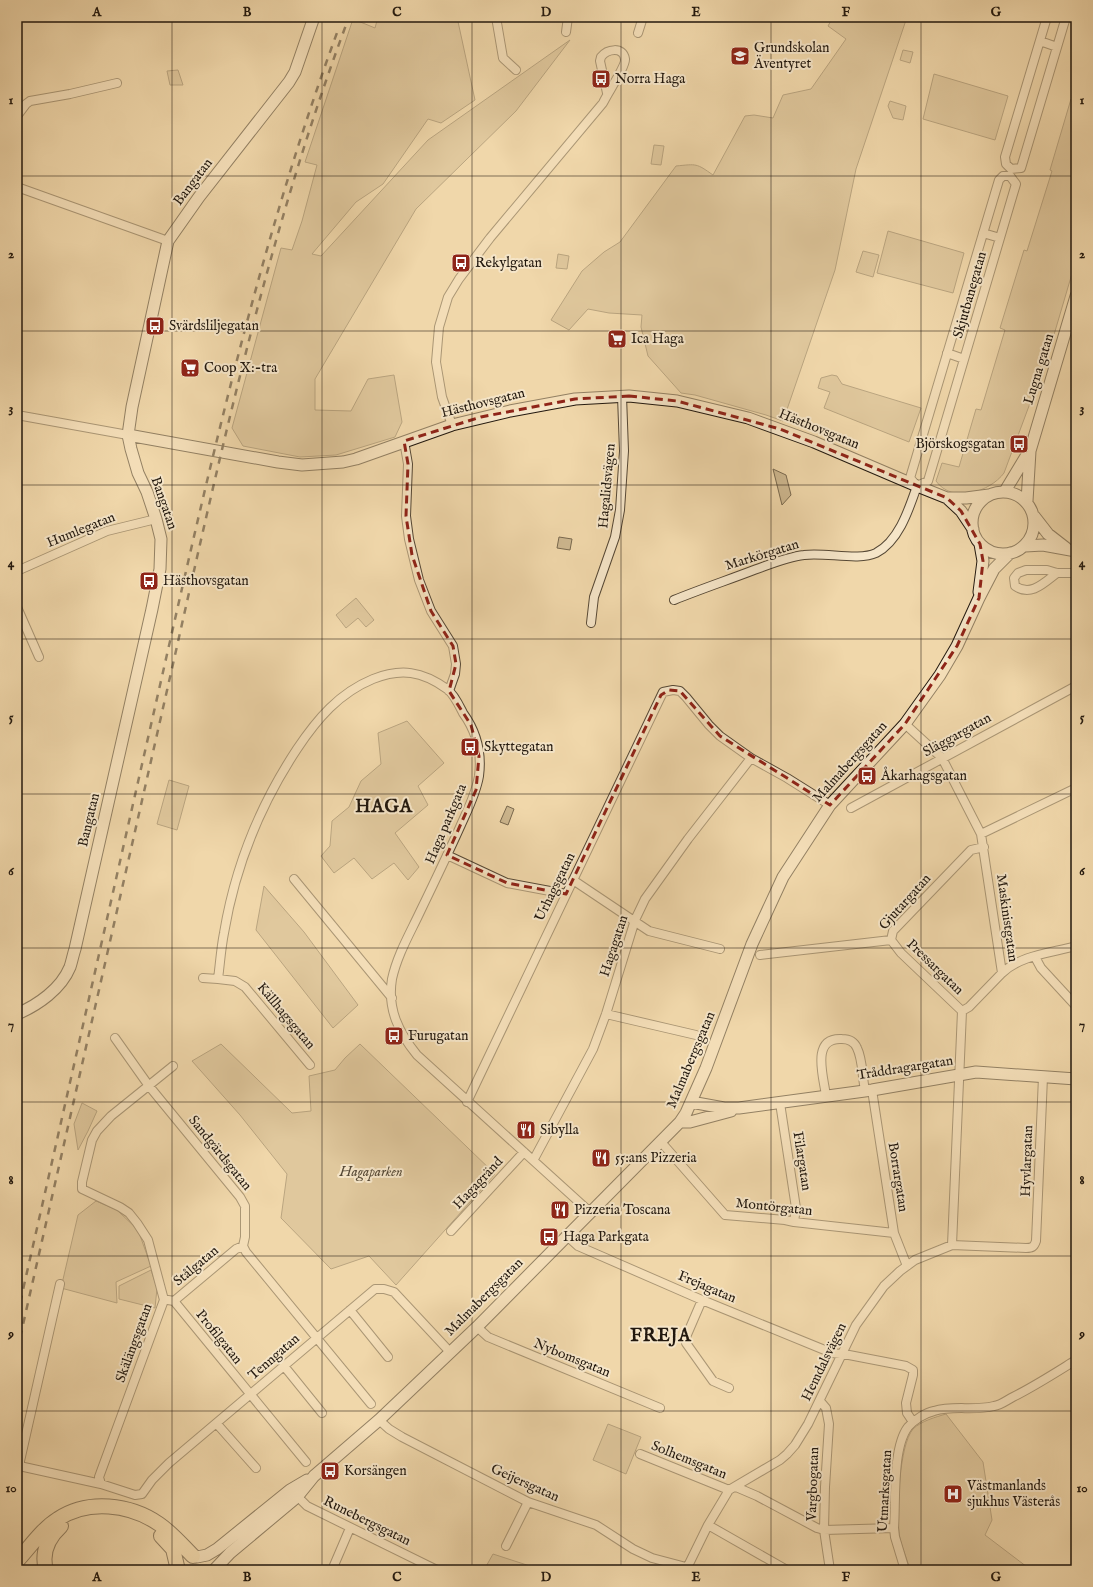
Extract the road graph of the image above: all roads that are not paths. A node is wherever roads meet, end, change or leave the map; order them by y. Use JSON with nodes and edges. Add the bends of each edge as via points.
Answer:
{"nodes":[{"id":1,"x":314,"y":17,"type":"edge"},
{"id":2,"x":496,"y":17,"type":"edge"},
{"id":3,"x":568,"y":17,"type":"edge"},
{"id":4,"x":643,"y":17,"type":"edge"},
{"id":5,"x":1047,"y":17,"type":"edge"},
{"id":6,"x":1066,"y":17,"type":"edge"},
{"id":7,"x":566,"y":32,"type":"dead end"},
{"id":8,"x":638,"y":33,"type":"dead end"},
{"id":9,"x":1040,"y":41,"type":"junction"},
{"id":10,"x":1057,"y":47,"type":"junction"},
{"id":11,"x":516,"y":70,"type":"dead end"},
{"id":12,"x":116,"y":84,"type":"dead end"},
{"id":13,"x":607,"y":93,"type":"junction"},
{"id":14,"x":17,"y":116,"type":"edge"},
{"id":15,"x":17,"y":187,"type":"edge"},
{"id":16,"x":983,"y":233,"type":"junction"},
{"id":17,"x":1000,"y":238,"type":"junction"},
{"id":18,"x":168,"y":241,"type":"junction"},
{"id":19,"x":1076,"y":296,"type":"edge"},
{"id":20,"x":947,"y":353,"type":"junction"},
{"id":21,"x":964,"y":359,"type":"junction"},
{"id":22,"x":622,"y":396,"type":"junction"},
{"id":23,"x":17,"y":415,"type":"edge"},
{"id":24,"x":452,"y":425,"type":"junction"},
{"id":25,"x":128,"y":434,"type":"junction"},
{"id":26,"x":404,"y":441,"type":"junction"},
{"id":27,"x":1030,"y":451,"type":"junction"},
{"id":28,"x":917,"y":486,"type":"junction"},
{"id":29,"x":1005,"y":491,"type":"junction"},
{"id":30,"x":989,"y":494,"type":"junction"},
{"id":31,"x":947,"y":498,"type":"junction"},
{"id":32,"x":1027,"y":501,"type":"junction"},
{"id":33,"x":1034,"y":516,"type":"junction"},
{"id":34,"x":156,"y":519,"type":"junction"},
{"id":35,"x":973,"y":529,"type":"junction"},
{"id":36,"x":980,"y":544,"type":"junction"},
{"id":37,"x":1024,"y":546,"type":"junction"},
{"id":38,"x":1072,"y":550,"type":"edge"},
{"id":39,"x":1010,"y":553,"type":"junction"},
{"id":40,"x":17,"y":571,"type":"edge"},
{"id":41,"x":1057,"y":573,"type":"junction"},
{"id":42,"x":1076,"y":573,"type":"edge"},
{"id":43,"x":978,"y":598,"type":"junction"},
{"id":44,"x":674,"y":600,"type":"dead end"},
{"id":45,"x":17,"y":607,"type":"edge"},
{"id":46,"x":591,"y":623,"type":"dead end"},
{"id":47,"x":39,"y":657,"type":"dead end"},
{"id":48,"x":1076,"y":686,"type":"edge"},
{"id":49,"x":449,"y":691,"type":"junction"},
{"id":50,"x":905,"y":724,"type":"junction"},
{"id":51,"x":751,"y":758,"type":"junction"},
{"id":52,"x":942,"y":758,"type":"junction"},
{"id":53,"x":1076,"y":788,"type":"edge"},
{"id":54,"x":830,"y":804,"type":"junction"},
{"id":55,"x":851,"y":808,"type":"dead end"},
{"id":56,"x":982,"y":834,"type":"junction"},
{"id":57,"x":984,"y":848,"type":"junction"},
{"id":58,"x":447,"y":856,"type":"junction"},
{"id":59,"x":294,"y":879,"type":"dead end"},
{"id":60,"x":573,"y":880,"type":"junction"},
{"id":61,"x":566,"y":894,"type":"junction"},
{"id":62,"x":634,"y":920,"type":"junction"},
{"id":63,"x":891,"y":940,"type":"junction"},
{"id":64,"x":1076,"y":946,"type":"edge"},
{"id":65,"x":720,"y":949,"type":"dead end"},
{"id":66,"x":760,"y":955,"type":"dead end"},
{"id":67,"x":1035,"y":956,"type":"junction"},
{"id":68,"x":1002,"y":973,"type":"junction"},
{"id":69,"x":202,"y":978,"type":"dead end"},
{"id":70,"x":218,"y":979,"type":"junction"},
{"id":71,"x":392,"y":998,"type":"junction"},
{"id":72,"x":1076,"y":1006,"type":"edge"},
{"id":73,"x":962,"y":1011,"type":"junction"},
{"id":74,"x":17,"y":1014,"type":"edge"},
{"id":75,"x":606,"y":1014,"type":"junction"},
{"id":76,"x":696,"y":1035,"type":"dead end"},
{"id":77,"x":115,"y":1038,"type":"dead end"},
{"id":78,"x":310,"y":1065,"type":"dead end"},
{"id":79,"x":173,"y":1066,"type":"dead end"},
{"id":80,"x":959,"y":1074,"type":"junction"},
{"id":81,"x":1043,"y":1077,"type":"junction"},
{"id":82,"x":1076,"y":1079,"type":"edge"},
{"id":83,"x":150,"y":1086,"type":"junction"},
{"id":84,"x":868,"y":1090,"type":"junction"},
{"id":85,"x":826,"y":1096,"type":"junction"},
{"id":86,"x":467,"y":1102,"type":"junction"},
{"id":87,"x":691,"y":1102,"type":"junction"},
{"id":88,"x":780,"y":1103,"type":"junction"},
{"id":89,"x":739,"y":1108,"type":"junction"},
{"id":90,"x":680,"y":1122,"type":"junction"},
{"id":91,"x":661,"y":1142,"type":"junction"},
{"id":92,"x":524,"y":1152,"type":"junction"},
{"id":93,"x":534,"y":1160,"type":"junction"},
{"id":94,"x":590,"y":1212,"type":"junction"},
{"id":95,"x":794,"y":1222,"type":"junction"},
{"id":96,"x":451,"y":1231,"type":"dead end"},
{"id":97,"x":894,"y":1233,"type":"junction"},
{"id":98,"x":566,"y":1235,"type":"junction"},
{"id":99,"x":952,"y":1245,"type":"junction"},
{"id":100,"x":243,"y":1246,"type":"junction"},
{"id":101,"x":1035,"y":1246,"type":"joint"},
{"id":102,"x":907,"y":1266,"type":"junction"},
{"id":103,"x":60,"y":1284,"type":"dead end"},
{"id":104,"x":164,"y":1300,"type":"junction"},
{"id":105,"x":702,"y":1300,"type":"junction"},
{"id":106,"x":174,"y":1301,"type":"junction"},
{"id":107,"x":350,"y":1310,"type":"junction"},
{"id":108,"x":477,"y":1327,"type":"junction"},
{"id":109,"x":316,"y":1338,"type":"junction"},
{"id":110,"x":450,"y":1352,"type":"junction"},
{"id":111,"x":842,"y":1355,"type":"junction"},
{"id":112,"x":388,"y":1357,"type":"dead end"},
{"id":113,"x":1076,"y":1360,"type":"edge"},
{"id":114,"x":284,"y":1366,"type":"junction"},
{"id":115,"x":729,"y":1388,"type":"dead end"},
{"id":116,"x":250,"y":1395,"type":"junction"},
{"id":117,"x":820,"y":1401,"type":"junction"},
{"id":118,"x":371,"y":1404,"type":"dead end"},
{"id":119,"x":660,"y":1408,"type":"dead end"},
{"id":120,"x":322,"y":1413,"type":"dead end"},
{"id":121,"x":379,"y":1420,"type":"junction"},
{"id":122,"x":913,"y":1422,"type":"junction"},
{"id":123,"x":217,"y":1424,"type":"junction"},
{"id":124,"x":640,"y":1454,"type":"dead end"},
{"id":125,"x":306,"y":1462,"type":"dead end"},
{"id":126,"x":256,"y":1468,"type":"dead end"},
{"id":127,"x":101,"y":1484,"type":"junction"},
{"id":128,"x":732,"y":1488,"type":"junction"},
{"id":129,"x":294,"y":1493,"type":"junction"},
{"id":130,"x":528,"y":1502,"type":"junction"},
{"id":131,"x":708,"y":1525,"type":"junction"},
{"id":132,"x":350,"y":1528,"type":"junction"},
{"id":133,"x":894,"y":1528,"type":"junction"},
{"id":134,"x":824,"y":1530,"type":"junction"},
{"id":135,"x":506,"y":1546,"type":"dead end"},
{"id":136,"x":195,"y":1557,"type":"junction"},
{"id":137,"x":17,"y":1561,"type":"edge"},
{"id":138,"x":177,"y":1568,"type":"edge"},
{"id":139,"x":686,"y":1569,"type":"edge"},
{"id":140,"x":46,"y":1570,"type":"edge"},
{"id":141,"x":208,"y":1570,"type":"edge"},
{"id":142,"x":214,"y":1570,"type":"edge"},
{"id":143,"x":332,"y":1570,"type":"edge"},
{"id":144,"x":437,"y":1570,"type":"edge"},
{"id":145,"x":787,"y":1570,"type":"edge"},
{"id":146,"x":829,"y":1570,"type":"edge"},
{"id":147,"x":905,"y":1570,"type":"edge"}],
"edges":[{"from":1,"to":18,"type":"main road","name":"Bangatan","via":[[295,72],[289,82]]},
{"from":2,"to":11,"type":"street","via":[[503,58]]},
{"from":3,"to":7,"type":"street"},
{"from":4,"to":8,"type":"street"},
{"from":5,"to":9,"type":"street"},
{"from":6,"to":10,"type":"street"},
{"from":9,"to":10,"type":"street"},
{"from":9,"to":10,"type":"street","via":[[1005,157],[1006,164],[1011,169],[1021,168]]},
{"from":12,"to":14,"type":"street","via":[[30,101]]},
{"from":13,"to":13,"type":"street","via":[[624,67],[625,57],[617,50],[609,50],[600,61]]},
{"from":13,"to":24,"type":"street","via":[[603,103],[490,238],[448,297],[439,327],[436,362],[442,397]]},
{"from":15,"to":18,"type":"street"},
{"from":16,"to":17,"type":"street","name":"Skjutbanegatan"},
{"from":16,"to":17,"type":"street","name":"Skjutbanegatan","via":[[999,180],[1004,176],[1010,176],[1016,184]]},
{"from":16,"to":20,"type":"street","name":"Skjutbanegatan"},
{"from":17,"to":21,"type":"street","name":"Skjutbanegatan"},
{"from":18,"to":25,"type":"main road","name":"Bangatan"},
{"from":19,"to":27,"type":"main road","name":"Lugna gatan"},
{"from":20,"to":21,"type":"street","name":"Skjutbanegatan"},
{"from":20,"to":28,"type":"street","name":"Skjutbanegatan","via":[[910,478]]},
{"from":21,"to":28,"type":"street","name":"Skjutbanegatan","via":[[928,481]]},
{"from":22,"to":24,"type":"main road","name":"Hästhovsgatan","via":[[542,404]]},
{"from":22,"to":28,"type":"main road","name":"Hästhovsgatan","via":[[677,401],[748,418],[814,442]]},
{"from":22,"to":46,"type":"street","name":"Hagalidsvägen","via":[[624,451],[620,510],[615,537],[594,597]]},
{"from":23,"to":25,"type":"street","name":"Hästhovsgatan"},
{"from":24,"to":26,"type":"main road","name":"Hästhovsgatan"},
{"from":25,"to":26,"type":"main road","name":"Hästhovsgatan","via":[[302,465],[349,460]]},
{"from":25,"to":34,"type":"main road","name":"Bangatan","via":[[138,473]]},
{"from":26,"to":49,"type":"street","via":[[408,464],[406,516],[409,539],[419,580],[431,611],[453,646],[456,664]]},
{"from":27,"to":29,"type":"main road","name":"Lugna gatan"},
{"from":27,"to":32,"type":"main road","name":"Lugna gatan"},
{"from":28,"to":31,"type":"main road","name":"Hästhovsgatan"},
{"from":28,"to":44,"type":"street","name":"Markörgatan","via":[[897,532],[887,545],[875,553],[857,556],[804,554]]},
{"from":29,"to":30,"type":"main road"},
{"from":29,"to":32,"type":"main road","via":[[1013,492]]},
{"from":30,"to":31,"type":"main road","name":"Hästhovsgatan"},
{"from":30,"to":35,"type":"main road","via":[[973,513]]},
{"from":31,"to":35,"type":"main road","name":"Hästhovsgatan","via":[[961,511]]},
{"from":32,"to":33,"type":"main road"},
{"from":33,"to":37,"type":"main road","via":[[1033,532]]},
{"from":33,"to":38,"type":"main road","via":[[1048,534]]},
{"from":34,"to":40,"type":"street","name":"Humlegatan","via":[[107,531]]},
{"from":34,"to":74,"type":"main road","name":"Bangatan","via":[[160,539],[160,569],[70,968],[45,998]]},
{"from":35,"to":36,"type":"main road"},
{"from":36,"to":39,"type":"main road","via":[[994,553]]},
{"from":36,"to":43,"type":"main road","name":"Malmabergsgatan","via":[[983,561]]},
{"from":37,"to":38,"type":"main road","via":[[1043,545]]},
{"from":37,"to":39,"type":"main road"},
{"from":39,"to":43,"type":"main road","name":"Malmabergsgatan","via":[[994,569]]},
{"from":41,"to":41,"type":"street","via":[[1047,570],[1026,570],[1014,578],[1015,586],[1020,590],[1034,589]]},
{"from":41,"to":42,"type":"street"},
{"from":43,"to":50,"type":"main road","name":"Malmabergsgatan","via":[[957,646]]},
{"from":45,"to":47,"type":"street"},
{"from":48,"to":52,"type":"street","name":"Släggargatan"},
{"from":49,"to":58,"type":"street","name":"Haga parkgata","via":[[471,725],[476,738],[479,769],[476,790]]},
{"from":49,"to":70,"type":"street","name":"Haga parkgata","via":[[425,676],[415,673],[388,674],[359,685],[344,695],[330,706],[310,729],[279,777],[254,828],[234,889],[224,933]]},
{"from":50,"to":52,"type":"street","name":"Maskinistgatan"},
{"from":50,"to":54,"type":"main road","name":"Malmabergsgatan"},
{"from":51,"to":54,"type":"street"},
{"from":51,"to":60,"type":"street","name":"Urhagsgatan","via":[[709,726],[680,691],[663,692]]},
{"from":51,"to":62,"type":"street","name":"Hagagatan","via":[[666,868]]},
{"from":52,"to":55,"type":"street","name":"Släggargatan"},
{"from":52,"to":56,"type":"street","name":"Maskinistgatan"},
{"from":53,"to":56,"type":"street"},
{"from":54,"to":87,"type":"main road","name":"Malmabergsgatan","via":[[791,863],[774,895],[752,944]]},
{"from":56,"to":57,"type":"street","name":"Maskinistgatan"},
{"from":57,"to":63,"type":"street","name":"Gjutargatan","via":[[971,850],[893,930]]},
{"from":57,"to":68,"type":"street","name":"Maskinistgatan"},
{"from":58,"to":61,"type":"street","via":[[507,883]]},
{"from":58,"to":71,"type":"street","name":"Haga parkgata","via":[[398,957],[392,982]]},
{"from":59,"to":71,"type":"street"},
{"from":60,"to":61,"type":"street","name":"Urhagsgatan"},
{"from":60,"to":62,"type":"street"},
{"from":61,"to":86,"type":"street","name":"Urhagsgatan"},
{"from":62,"to":65,"type":"street","via":[[649,931]]},
{"from":62,"to":75,"type":"street","name":"Hagagatan"},
{"from":63,"to":66,"type":"street","name":"Gjutargatan"},
{"from":63,"to":73,"type":"street","name":"Pressargatan","via":[[901,953]]},
{"from":64,"to":67,"type":"street"},
{"from":67,"to":68,"type":"street","via":[[1009,966]]},
{"from":67,"to":72,"type":"street","via":[[1042,968]]},
{"from":68,"to":73,"type":"street","name":"Maskinistgatan","via":[[969,1008]]},
{"from":69,"to":70,"type":"street"},
{"from":70,"to":78,"type":"street","name":"Källhagsgatan","via":[[235,981],[245,986]]},
{"from":71,"to":86,"type":"street","name":"Haga parkgata","via":[[397,1025],[404,1040]]},
{"from":73,"to":80,"type":"street"},
{"from":75,"to":76,"type":"street"},
{"from":75,"to":93,"type":"street","name":"Hagagatan","via":[[589,1056]]},
{"from":77,"to":83,"type":"street","name":"Sandgärdsgatan"},
{"from":79,"to":83,"type":"street","name":"Skälängsgatan"},
{"from":80,"to":81,"type":"main road","name":"Tråddragargatan","via":[[976,1072]]},
{"from":80,"to":84,"type":"main road","name":"Tråddragargatan"},
{"from":80,"to":99,"type":"street"},
{"from":81,"to":82,"type":"main road","name":"Tråddragargatan"},
{"from":81,"to":101,"type":"street","name":"Hyvlargatan"},
{"from":83,"to":100,"type":"street","name":"Sandgärdsgatan","via":[[240,1197],[245,1206]]},
{"from":83,"to":104,"type":"street","name":"Skälängsgatan","via":[[111,1116],[97,1131],[92,1140],[82,1190],[129,1213],[144,1232]]},
{"from":84,"to":85,"type":"main road","name":"Tråddragargatan"},
{"from":84,"to":85,"type":"street","name":"Borrargatan","via":[[856,1046],[848,1040],[840,1039],[826,1043],[822,1050]]},
{"from":84,"to":97,"type":"street","name":"Borrargatan"},
{"from":85,"to":88,"type":"main road","name":"Tråddragargatan"},
{"from":86,"to":92,"type":"street","name":"Haga parkgata"},
{"from":87,"to":89,"type":"main road","name":"Tråddragargatan"},
{"from":87,"to":90,"type":"main road","name":"Malmabergsgatan"},
{"from":88,"to":89,"type":"main road","name":"Tråddragargatan"},
{"from":88,"to":95,"type":"street","name":"Filargatan","via":[[796,1208]]},
{"from":89,"to":90,"type":"main road","name":"Tråddragargatan","via":[[690,1122]]},
{"from":90,"to":91,"type":"main road","name":"Malmabergsgatan"},
{"from":91,"to":94,"type":"main road","name":"Malmabergsgatan"},
{"from":91,"to":95,"type":"street","name":"Montörgatan","via":[[726,1215]]},
{"from":92,"to":93,"type":"street","name":"Haga parkgata"},
{"from":92,"to":96,"type":"street","name":"Hagagränd"},
{"from":93,"to":94,"type":"street","name":"Haga parkgata"},
{"from":94,"to":98,"type":"main road","name":"Malmabergsgatan"},
{"from":95,"to":97,"type":"street","name":"Montörgatan"},
{"from":97,"to":102,"type":"street","name":"Borrargatan"},
{"from":98,"to":105,"type":"street","name":"Frejagatan","via":[[578,1246]]},
{"from":98,"to":108,"type":"main road","name":"Malmabergsgatan"},
{"from":99,"to":101,"type":"street","name":"Hemdalsvägen","via":[[1026,1248]]},
{"from":99,"to":102,"type":"street","name":"Hemdalsvägen"},
{"from":100,"to":106,"type":"street","name":"Stålgatan","via":[[236,1249]]},
{"from":100,"to":109,"type":"street"},
{"from":102,"to":111,"type":"street","name":"Hemdalsvägen","via":[[891,1279],[870,1304]]},
{"from":103,"to":127,"type":"street","via":[[20,1465]]},
{"from":104,"to":106,"type":"street","name":"Stålgatan"},
{"from":104,"to":127,"type":"street","name":"Skälängsgatan","via":[[99,1477]]},
{"from":105,"to":111,"type":"street","name":"Frejagatan"},
{"from":105,"to":115,"type":"street","via":[[686,1337],[686,1343],[713,1381]]},
{"from":106,"to":116,"type":"street","name":"Profilgatan"},
{"from":107,"to":109,"type":"street","name":"Tenngatan"},
{"from":107,"to":110,"type":"street","name":"Tenngatan","via":[[375,1289],[394,1292]]},
{"from":107,"to":112,"type":"street"},
{"from":108,"to":110,"type":"main road","name":"Malmabergsgatan"},
{"from":108,"to":119,"type":"street","name":"Nybomsgatan","via":[[488,1337]]},
{"from":109,"to":114,"type":"street","name":"Tenngatan"},
{"from":109,"to":118,"type":"street"},
{"from":110,"to":121,"type":"main road","name":"Malmabergsgatan"},
{"from":111,"to":117,"type":"street","name":"Hemdalsvägen"},
{"from":111,"to":122,"type":"street","via":[[906,1366],[913,1370],[906,1403],[907,1414]]},
{"from":113,"to":122,"type":"street","via":[[1032,1388],[996,1406],[938,1410]]},
{"from":114,"to":116,"type":"street","name":"Tenngatan"},
{"from":114,"to":120,"type":"street"},
{"from":116,"to":123,"type":"street","name":"Tenngatan"},
{"from":116,"to":125,"type":"street","name":"Profilgatan"},
{"from":117,"to":128,"type":"street","name":"Hemdalsvägen","via":[[795,1445],[787,1454]]},
{"from":117,"to":134,"type":"street","name":"Vargbogatan","via":[[826,1408],[829,1424]]},
{"from":121,"to":129,"type":"main road","name":"Malmabergsgatan"},
{"from":121,"to":130,"type":"street","name":"Geijersgatan","via":[[402,1437]]},
{"from":122,"to":133,"type":"street","name":"Utmarksgatan","via":[[907,1428],[900,1448]]},
{"from":123,"to":126,"type":"street"},
{"from":123,"to":127,"type":"street","name":"Tenngatan","via":[[169,1463],[142,1494],[136,1495]]},
{"from":124,"to":128,"type":"street","name":"Solhemsgatan"},
{"from":128,"to":131,"type":"street","name":"Hemdalsvägen"},
{"from":128,"to":134,"type":"street","name":"Solhemsgatan","via":[[763,1499]]},
{"from":129,"to":132,"type":"street","name":"Runebergsgatan","via":[[307,1506]]},
{"from":129,"to":136,"type":"main road","name":"Malmabergsgatan","via":[[217,1549],[207,1555]]},
{"from":129,"to":142,"type":"main road","name":"Malmabergsgatan"},
{"from":130,"to":135,"type":"street"},
{"from":130,"to":139,"type":"street","name":"Geijersgatan","via":[[596,1525],[633,1549]]},
{"from":131,"to":139,"type":"street","name":"Hemdalsvägen"},
{"from":131,"to":145,"type":"street"},
{"from":132,"to":143,"type":"street"},
{"from":132,"to":144,"type":"street","name":"Runebergsgatan"},
{"from":133,"to":134,"type":"street","name":"Solhemsgatan"},
{"from":133,"to":147,"type":"street","name":"Utmarksgatan"},
{"from":134,"to":146,"type":"street","name":"Vargbogatan"},
{"from":136,"to":137,"type":"highway","via":[[160,1525],[145,1516],[112,1506],[92,1506],[79,1509],[57,1520],[44,1530]]},
{"from":136,"to":138,"type":"main road","name":"Malmabergsgatan","via":[[181,1561]]},
{"from":136,"to":141,"type":"main road","via":[[204,1561]]},
{"from":138,"to":140,"type":"highway","via":[[171,1546],[156,1532],[113,1514],[94,1513],[73,1518],[53,1534],[46,1547]]}]}
